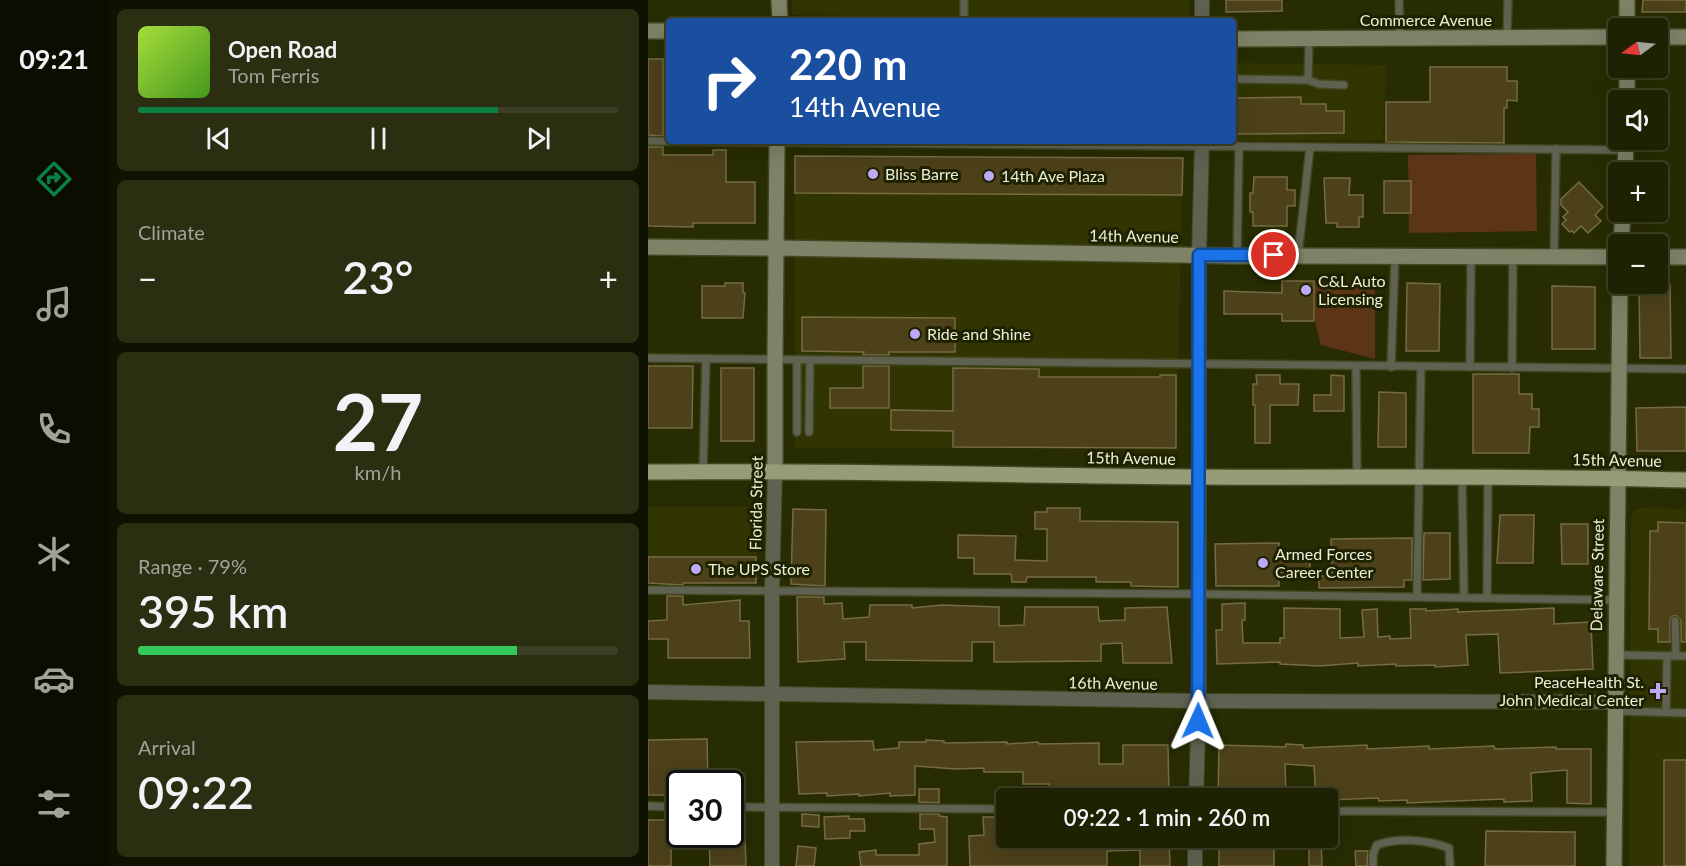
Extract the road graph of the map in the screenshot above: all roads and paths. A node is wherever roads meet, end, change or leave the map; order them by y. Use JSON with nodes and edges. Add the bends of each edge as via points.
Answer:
{"nodes":[{"id":1,"x":780,"y":0,"type":"edge"},
{"id":2,"x":964,"y":0,"type":"edge"},
{"id":3,"x":1202,"y":0,"type":"edge"},
{"id":4,"x":1398,"y":0,"type":"edge"},
{"id":5,"x":1508,"y":0,"type":"edge"},
{"id":6,"x":1627,"y":0,"type":"edge"},
{"id":7,"x":780,"y":18,"type":"edge"},
{"id":8,"x":964,"y":18,"type":"edge"},
{"id":9,"x":1202,"y":18,"type":"edge"},
{"id":10,"x":1627,"y":18,"type":"edge"},
{"id":11,"x":648,"y":31,"type":"edge"},
{"id":12,"x":666,"y":31,"type":"edge"},
{"id":13,"x":1608,"y":37,"type":"edge"},
{"id":14,"x":1668,"y":37,"type":"edge"},
{"id":15,"x":1686,"y":37,"type":"edge"},
{"id":16,"x":1400,"y":38,"type":"junction"},
{"id":17,"x":1507,"y":38,"type":"junction"},
{"id":18,"x":1236,"y":39,"type":"edge"},
{"id":19,"x":1309,"y":39,"type":"junction"},
{"id":20,"x":1236,"y":79,"type":"edge"},
{"id":21,"x":1308,"y":80,"type":"junction"},
{"id":22,"x":1344,"y":85,"type":"dead end"},
{"id":23,"x":648,"y":141,"type":"edge"},
{"id":24,"x":666,"y":141,"type":"edge"},
{"id":25,"x":777,"y":144,"type":"edge"},
{"id":26,"x":1202,"y":144,"type":"edge"},
{"id":27,"x":1214,"y":144,"type":"edge"},
{"id":28,"x":1239,"y":146,"type":"junction"},
{"id":29,"x":1608,"y":146,"type":"edge"},
{"id":30,"x":1310,"y":147,"type":"junction"},
{"id":31,"x":1556,"y":149,"type":"junction"},
{"id":32,"x":648,"y":247,"type":"edge"},
{"id":33,"x":777,"y":248,"type":"junction"},
{"id":34,"x":1199,"y":255,"type":"junction"},
{"id":35,"x":1298,"y":255,"type":"junction"},
{"id":36,"x":1237,"y":256,"type":"junction"},
{"id":37,"x":1395,"y":256,"type":"junction"},
{"id":38,"x":1471,"y":256,"type":"junction"},
{"id":39,"x":1513,"y":256,"type":"junction"},
{"id":40,"x":1554,"y":257,"type":"junction"},
{"id":41,"x":1608,"y":257,"type":"edge"},
{"id":42,"x":1668,"y":257,"type":"edge"},
{"id":43,"x":1686,"y":257,"type":"edge"},
{"id":44,"x":1620,"y":294,"type":"edge"},
{"id":45,"x":648,"y":358,"type":"edge"},
{"id":46,"x":706,"y":359,"type":"junction"},
{"id":47,"x":774,"y":360,"type":"junction"},
{"id":48,"x":797,"y":360,"type":"junction"},
{"id":49,"x":810,"y":360,"type":"junction"},
{"id":50,"x":1200,"y":365,"type":"junction"},
{"id":51,"x":1356,"y":366,"type":"junction"},
{"id":52,"x":1391,"y":367,"type":"junction"},
{"id":53,"x":1421,"y":367,"type":"junction"},
{"id":54,"x":1470,"y":368,"type":"junction"},
{"id":55,"x":1512,"y":368,"type":"junction"},
{"id":56,"x":1618,"y":369,"type":"junction"},
{"id":57,"x":1686,"y":369,"type":"edge"},
{"id":58,"x":797,"y":432,"type":"dead end"},
{"id":59,"x":809,"y":432,"type":"dead end"},
{"id":60,"x":703,"y":471,"type":"junction"},
{"id":61,"x":776,"y":471,"type":"junction"},
{"id":62,"x":648,"y":472,"type":"edge"},
{"id":63,"x":1199,"y":477,"type":"junction"},
{"id":64,"x":1358,"y":477,"type":"junction"},
{"id":65,"x":1420,"y":477,"type":"junction"},
{"id":66,"x":1462,"y":477,"type":"junction"},
{"id":67,"x":1488,"y":477,"type":"junction"},
{"id":68,"x":1616,"y":477,"type":"junction"},
{"id":69,"x":1686,"y":480,"type":"edge"},
{"id":70,"x":648,"y":591,"type":"edge"},
{"id":71,"x":772,"y":592,"type":"junction"},
{"id":72,"x":1199,"y":594,"type":"junction"},
{"id":73,"x":1417,"y":597,"type":"junction"},
{"id":74,"x":1464,"y":597,"type":"junction"},
{"id":75,"x":1487,"y":598,"type":"junction"},
{"id":76,"x":1615,"y":600,"type":"junction"},
{"id":77,"x":1675,"y":621,"type":"dead end"},
{"id":78,"x":1615,"y":655,"type":"junction"},
{"id":79,"x":1667,"y":656,"type":"junction"},
{"id":80,"x":1676,"y":656,"type":"junction"},
{"id":81,"x":1686,"y":656,"type":"edge"},
{"id":82,"x":648,"y":692,"type":"edge"},
{"id":83,"x":773,"y":695,"type":"junction"},
{"id":84,"x":1198,"y":701,"type":"junction"},
{"id":85,"x":1614,"y":706,"type":"junction"},
{"id":86,"x":1666,"y":712,"type":"junction"},
{"id":87,"x":1686,"y":713,"type":"edge"},
{"id":88,"x":1196,"y":788,"type":"edge"},
{"id":89,"x":648,"y":806,"type":"edge"},
{"id":90,"x":666,"y":807,"type":"edge"},
{"id":91,"x":744,"y":807,"type":"edge"},
{"id":92,"x":772,"y":807,"type":"junction"},
{"id":93,"x":996,"y":808,"type":"edge"},
{"id":94,"x":1338,"y":811,"type":"edge"},
{"id":95,"x":1614,"y":812,"type":"junction"},
{"id":96,"x":1195,"y":848,"type":"edge"},
{"id":97,"x":772,"y":866,"type":"edge"},
{"id":98,"x":1195,"y":866,"type":"edge"},
{"id":99,"x":1373,"y":866,"type":"edge"},
{"id":100,"x":1450,"y":866,"type":"edge"},
{"id":101,"x":1614,"y":866,"type":"edge"}],
"edges":[{"from":1,"to":7,"type":"street"},
{"from":2,"to":8,"type":"lane"},
{"from":3,"to":9,"type":"street"},
{"from":4,"to":16,"type":"lane"},
{"from":5,"to":17,"type":"lane"},
{"from":6,"to":10,"type":"street"},
{"from":11,"to":12,"type":"street"},
{"from":13,"to":17,"type":"street","name":"Commerce Avenue"},
{"from":14,"to":15,"type":"street"},
{"from":16,"to":17,"type":"street","name":"Commerce Avenue"},
{"from":16,"to":19,"type":"street","name":"Commerce Avenue"},
{"from":18,"to":19,"type":"street","name":"Commerce Avenue"},
{"from":19,"to":21,"type":"lane"},
{"from":20,"to":21,"type":"lane"},
{"from":21,"to":22,"type":"lane"},
{"from":23,"to":24,"type":"lane"},
{"from":25,"to":33,"type":"street","name":"Florida Street"},
{"from":26,"to":34,"type":"street"},
{"from":27,"to":28,"type":"lane"},
{"from":28,"to":30,"type":"lane"},
{"from":28,"to":36,"type":"lane"},
{"from":29,"to":31,"type":"lane"},
{"from":30,"to":31,"type":"lane"},
{"from":30,"to":35,"type":"lane"},
{"from":31,"to":40,"type":"lane"},
{"from":32,"to":33,"type":"street","name":"14th Avenue"},
{"from":33,"to":34,"type":"street","name":"14th Avenue"},
{"from":33,"to":47,"type":"street","name":"Florida Street"},
{"from":34,"to":36,"type":"street","name":"14th Avenue"},
{"from":34,"to":50,"type":"street"},
{"from":35,"to":36,"type":"street","name":"14th Avenue"},
{"from":35,"to":37,"type":"street","name":"14th Avenue"},
{"from":37,"to":38,"type":"street","name":"14th Avenue"},
{"from":37,"to":52,"type":"lane"},
{"from":38,"to":39,"type":"street","name":"14th Avenue"},
{"from":38,"to":54,"type":"lane"},
{"from":39,"to":40,"type":"street","name":"14th Avenue"},
{"from":39,"to":55,"type":"lane"},
{"from":40,"to":41,"type":"street","name":"14th Avenue"},
{"from":42,"to":43,"type":"street"},
{"from":44,"to":56,"type":"street","name":"Delaware Street"},
{"from":45,"to":46,"type":"lane"},
{"from":46,"to":47,"type":"lane"},
{"from":46,"to":60,"type":"lane"},
{"from":47,"to":48,"type":"lane"},
{"from":47,"to":61,"type":"street","name":"Florida Street"},
{"from":48,"to":49,"type":"lane"},
{"from":48,"to":58,"type":"lane"},
{"from":49,"to":50,"type":"lane"},
{"from":49,"to":59,"type":"lane"},
{"from":50,"to":51,"type":"lane"},
{"from":50,"to":63,"type":"street"},
{"from":51,"to":52,"type":"lane"},
{"from":51,"to":64,"type":"lane"},
{"from":52,"to":53,"type":"lane"},
{"from":53,"to":54,"type":"lane"},
{"from":53,"to":65,"type":"lane"},
{"from":54,"to":55,"type":"lane"},
{"from":55,"to":56,"type":"lane"},
{"from":56,"to":57,"type":"lane"},
{"from":56,"to":68,"type":"street","name":"Delaware Street"},
{"from":60,"to":61,"type":"main road","name":"15th Avenue"},
{"from":60,"to":62,"type":"main road","name":"15th Avenue"},
{"from":61,"to":63,"type":"main road","name":"15th Avenue"},
{"from":61,"to":71,"type":"street","name":"Florida Street"},
{"from":63,"to":64,"type":"main road","name":"15th Avenue"},
{"from":63,"to":72,"type":"street"},
{"from":64,"to":65,"type":"main road","name":"15th Avenue"},
{"from":65,"to":66,"type":"main road","name":"15th Avenue"},
{"from":65,"to":73,"type":"lane"},
{"from":66,"to":67,"type":"main road","name":"15th Avenue"},
{"from":66,"to":74,"type":"lane"},
{"from":67,"to":68,"type":"main road","name":"15th Avenue"},
{"from":67,"to":75,"type":"lane"},
{"from":68,"to":69,"type":"main road","name":"15th Avenue"},
{"from":68,"to":76,"type":"street","name":"Delaware Street"},
{"from":70,"to":71,"type":"lane"},
{"from":71,"to":72,"type":"lane"},
{"from":71,"to":83,"type":"street","name":"Florida Street"},
{"from":72,"to":73,"type":"lane"},
{"from":72,"to":84,"type":"street"},
{"from":73,"to":74,"type":"lane"},
{"from":74,"to":75,"type":"lane"},
{"from":75,"to":76,"type":"lane"},
{"from":76,"to":78,"type":"street","name":"Delaware Street"},
{"from":77,"to":80,"type":"lane"},
{"from":78,"to":79,"type":"lane"},
{"from":78,"to":85,"type":"street","name":"Delaware Street"},
{"from":79,"to":80,"type":"lane"},
{"from":79,"to":86,"type":"lane"},
{"from":80,"to":81,"type":"lane"},
{"from":82,"to":83,"type":"street","name":"16th Avenue"},
{"from":83,"to":84,"type":"street","name":"16th Avenue"},
{"from":83,"to":92,"type":"street","name":"Florida Street"},
{"from":84,"to":85,"type":"street","name":"16th Avenue"},
{"from":84,"to":88,"type":"street"},
{"from":85,"to":86,"type":"lane"},
{"from":85,"to":95,"type":"street","name":"Delaware Street"},
{"from":86,"to":87,"type":"lane"},
{"from":89,"to":90,"type":"lane"},
{"from":91,"to":92,"type":"lane"},
{"from":92,"to":93,"type":"lane"},
{"from":92,"to":97,"type":"street","name":"Florida Street"},
{"from":94,"to":95,"type":"lane"},
{"from":95,"to":101,"type":"street","name":"Delaware Street"},
{"from":96,"to":98,"type":"street"},
{"from":99,"to":100,"type":"lane","via":[[1377,846],[1388,841],[1431,842],[1449,848]]}]}
